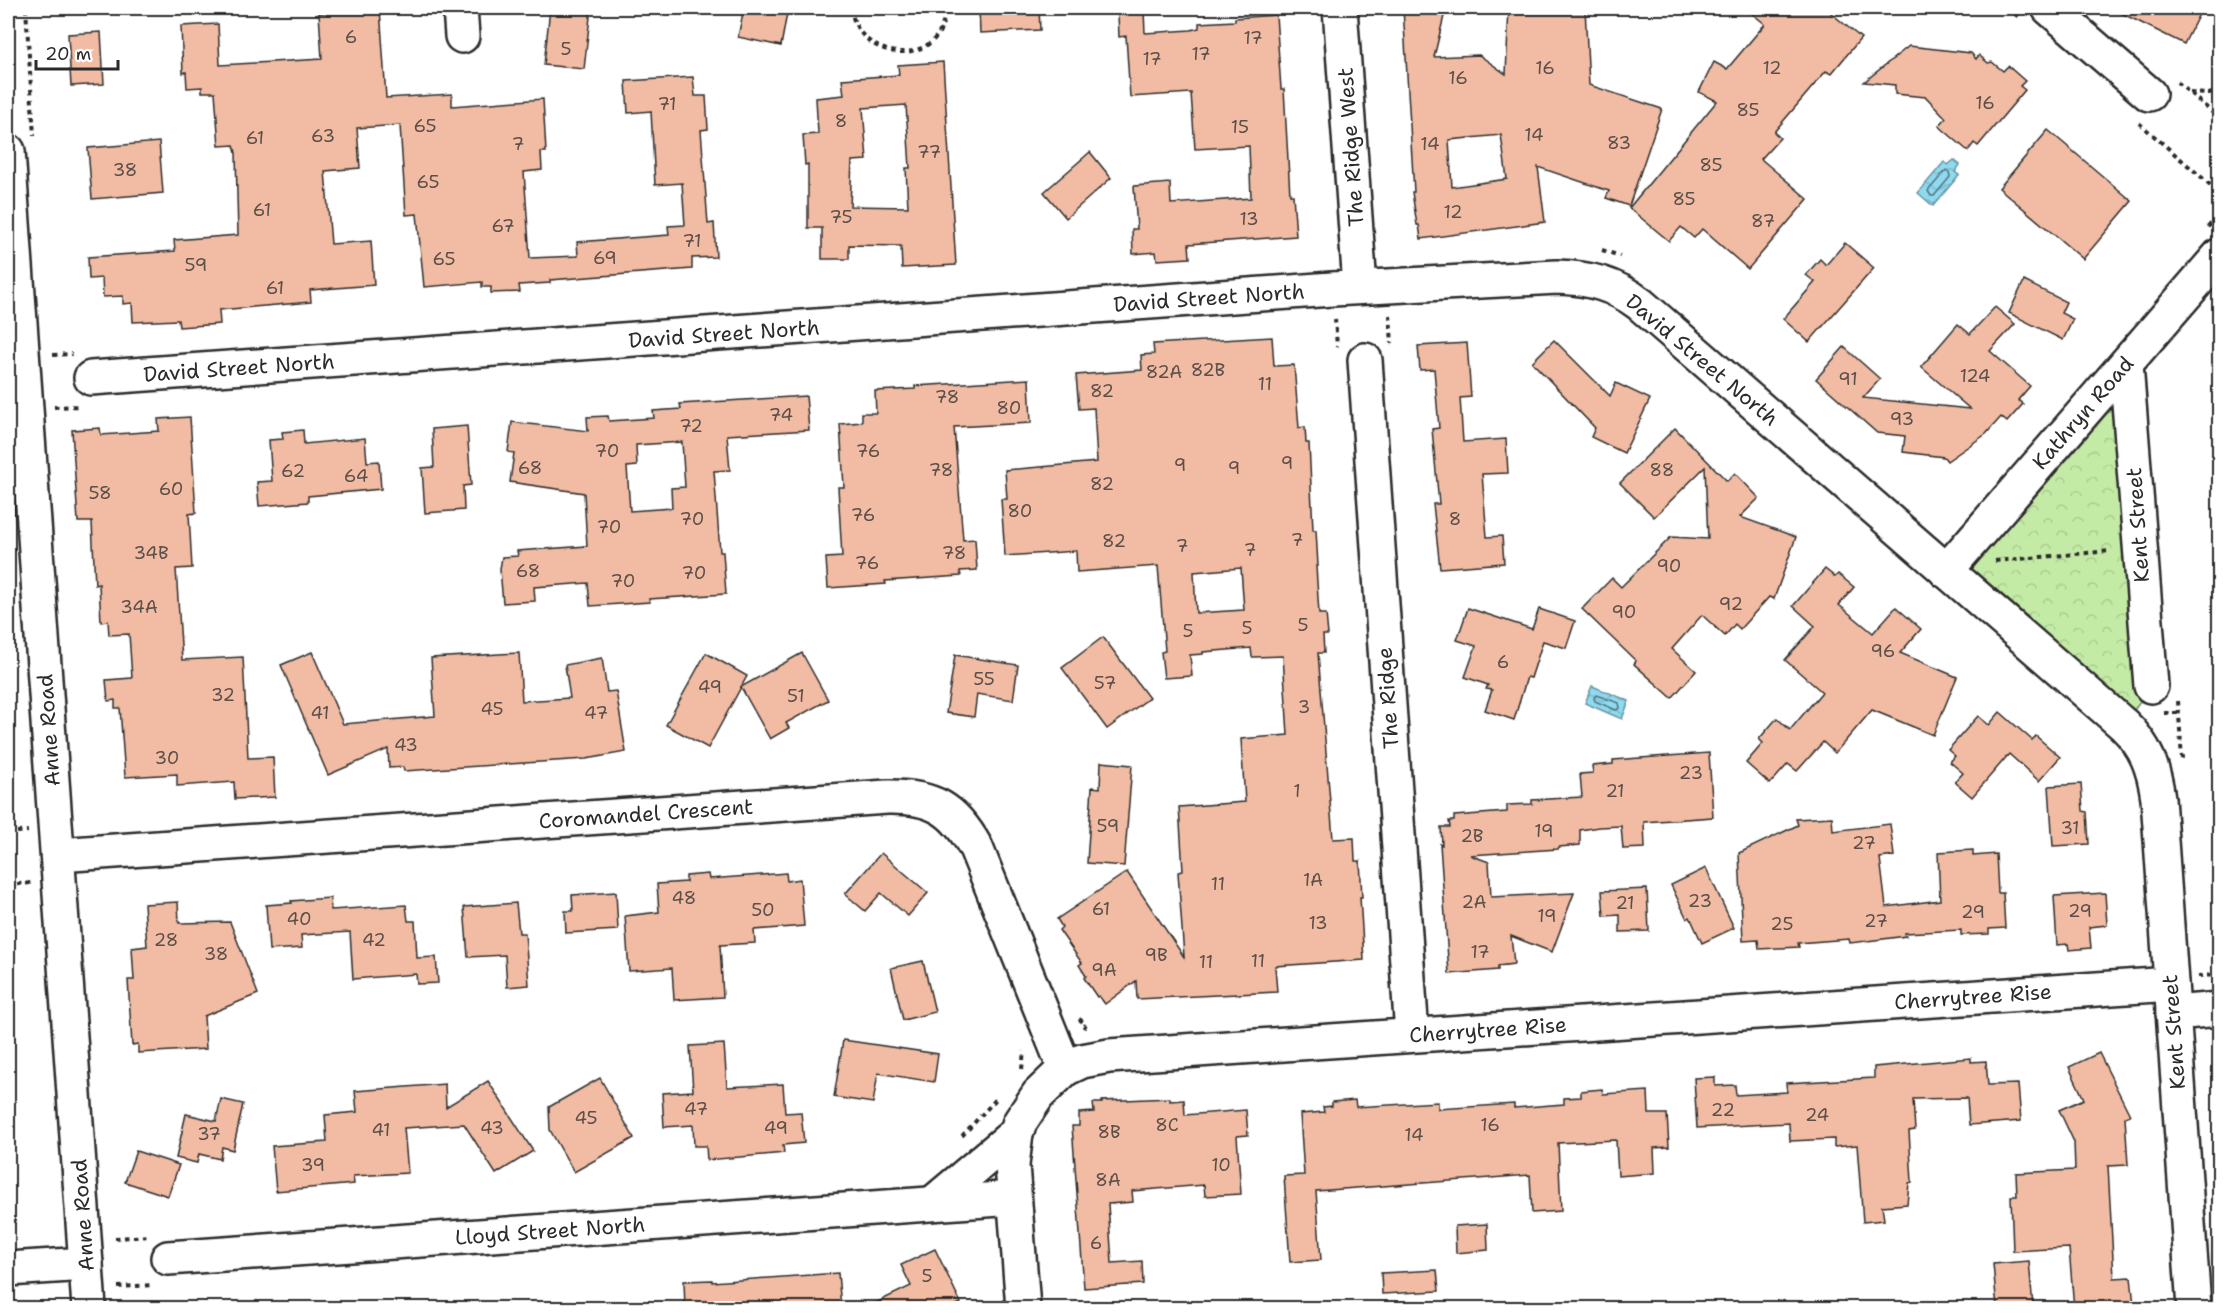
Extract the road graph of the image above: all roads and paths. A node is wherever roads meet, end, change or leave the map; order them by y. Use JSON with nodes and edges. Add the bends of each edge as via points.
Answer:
{"nodes":[{"id":1,"x":851,"y":8,"type":"edge"},
{"id":2,"x":944,"y":8,"type":"edge"},
{"id":3,"x":1340,"y":8,"type":"edge"},
{"id":4,"x":2049,"y":8,"type":"edge"},
{"id":5,"x":2220,"y":90,"type":"edge"},
{"id":6,"x":2189,"y":93,"type":"dead end"},
{"id":7,"x":2149,"y":94,"type":"dead end"},
{"id":8,"x":8,"y":151,"type":"edge"},
{"id":9,"x":2220,"y":186,"type":"edge"},
{"id":10,"x":2214,"y":188,"type":"dead end"},
{"id":11,"x":2220,"y":255,"type":"edge"},
{"id":12,"x":1360,"y":287,"type":"junction"},
{"id":13,"x":1401,"y":313,"type":"dead end"},
{"id":14,"x":1379,"y":315,"type":"dead end"},
{"id":15,"x":1346,"y":317,"type":"dead end"},
{"id":16,"x":1324,"y":319,"type":"dead end"},
{"id":17,"x":1365,"y":360,"type":"dead end"},
{"id":18,"x":2126,"y":364,"type":"junction"},
{"id":19,"x":15,"y":384,"type":"edge"},
{"id":20,"x":90,"y":392,"type":"joint"},
{"id":21,"x":53,"y":407,"type":"dead end"},
{"id":22,"x":2114,"y":551,"type":"dead end"},
{"id":23,"x":2003,"y":552,"type":"dead end"},
{"id":24,"x":1995,"y":561,"type":"junction"},
{"id":25,"x":1991,"y":566,"type":"dead end"},
{"id":26,"x":1946,"y":571,"type":"junction"},
{"id":27,"x":2151,"y":686,"type":"dead end"},
{"id":28,"x":2149,"y":757,"type":"joint"},
{"id":29,"x":29,"y":831,"type":"dead end"},
{"id":30,"x":8,"y":833,"type":"edge"},
{"id":31,"x":58,"y":855,"type":"junction"},
{"id":32,"x":33,"y":883,"type":"dead end"},
{"id":33,"x":8,"y":885,"type":"edge"},
{"id":34,"x":2220,"y":975,"type":"edge"},
{"id":35,"x":2181,"y":991,"type":"junction"},
{"id":36,"x":2220,"y":1009,"type":"edge"},
{"id":37,"x":1412,"y":1035,"type":"junction"},
{"id":38,"x":1020,"y":1040,"type":"dead end"},
{"id":39,"x":1024,"y":1051,"type":"junction"},
{"id":40,"x":1030,"y":1052,"type":"dead end"},
{"id":41,"x":1065,"y":1069,"type":"junction"},
{"id":42,"x":1016,"y":1077,"type":"dead end"},
{"id":43,"x":1001,"y":1094,"type":"dead end"},
{"id":44,"x":1016,"y":1133,"type":"junction"},
{"id":45,"x":957,"y":1142,"type":"dead end"},
{"id":46,"x":1014,"y":1198,"type":"junction"},
{"id":47,"x":933,"y":1203,"type":"junction"},
{"id":48,"x":111,"y":1239,"type":"dead end"},
{"id":49,"x":163,"y":1246,"type":"joint"},
{"id":50,"x":86,"y":1263,"type":"junction"},
{"id":51,"x":8,"y":1269,"type":"edge"},
{"id":52,"x":89,"y":1308,"type":"edge"},
{"id":53,"x":1023,"y":1308,"type":"edge"},
{"id":54,"x":2194,"y":1308,"type":"edge"}],
"edges":[{"from":1,"to":2,"type":"path","via":[[860,33],[872,43],[900,53],[912,52],[931,42],[942,26]]},
{"from":3,"to":12,"type":"street","name":"The Ridge West"},
{"from":4,"to":7,"type":"street"},
{"from":5,"to":6,"type":"path"},
{"from":8,"to":19,"type":"street","name":"Anne Road"},
{"from":9,"to":10,"type":"path"},
{"from":11,"to":18,"type":"street","name":"Kathryn Road"},
{"from":12,"to":20,"type":"street","name":"David Street North"},
{"from":12,"to":26,"type":"street","name":"David Street North","via":[[1557,277],[1613,286],[1640,304]]},
{"from":13,"to":14,"type":"path"},
{"from":15,"to":16,"type":"path"},
{"from":17,"to":37,"type":"street","name":"The Ridge"},
{"from":18,"to":26,"type":"street","name":"Kathryn Road"},
{"from":18,"to":27,"type":"street","name":"Kent Street"},
{"from":19,"to":31,"type":"street","name":"Anne Road"},
{"from":20,"to":21,"type":"path"},
{"from":22,"to":24,"type":"path"},
{"from":23,"to":24,"type":"path"},
{"from":24,"to":25,"type":"path"},
{"from":26,"to":28,"type":"street","name":"David Street North","via":[[2134,734]]},
{"from":28,"to":35,"type":"street","name":"Kent Street","via":[[2155,776]]},
{"from":29,"to":30,"type":"path"},
{"from":31,"to":41,"type":"street","name":"Coromandel Crescent","via":[[887,797],[919,798],[954,816],[976,848]]},
{"from":31,"to":50,"type":"street","name":"Anne Road"},
{"from":32,"to":33,"type":"path"},
{"from":34,"to":35,"type":"path"},
{"from":35,"to":36,"type":"street","name":"Cherrytree Rise"},
{"from":35,"to":37,"type":"street","name":"Cherrytree Rise"},
{"from":35,"to":54,"type":"street","name":"Kent Street"},
{"from":37,"to":41,"type":"street","name":"Cherrytree Rise","via":[[1109,1056]]},
{"from":38,"to":39,"type":"path"},
{"from":39,"to":40,"type":"path"},
{"from":39,"to":42,"type":"path","via":[[1022,1068]]},
{"from":41,"to":44,"type":"street","name":"Cherrytree Rise","via":[[1038,1095]]},
{"from":43,"to":45,"type":"path"},
{"from":44,"to":46,"type":"street","name":"Cherrytree Rise","via":[[1012,1165]]},
{"from":44,"to":47,"type":"street"},
{"from":46,"to":47,"type":"street","name":"Lloyd Street North"},
{"from":46,"to":53,"type":"street","name":"Cherrytree Rise"},
{"from":47,"to":49,"type":"street","name":"Lloyd Street North"},
{"from":48,"to":49,"type":"path"},
{"from":50,"to":51,"type":"street"},
{"from":50,"to":52,"type":"street","name":"Anne Road"}]}
